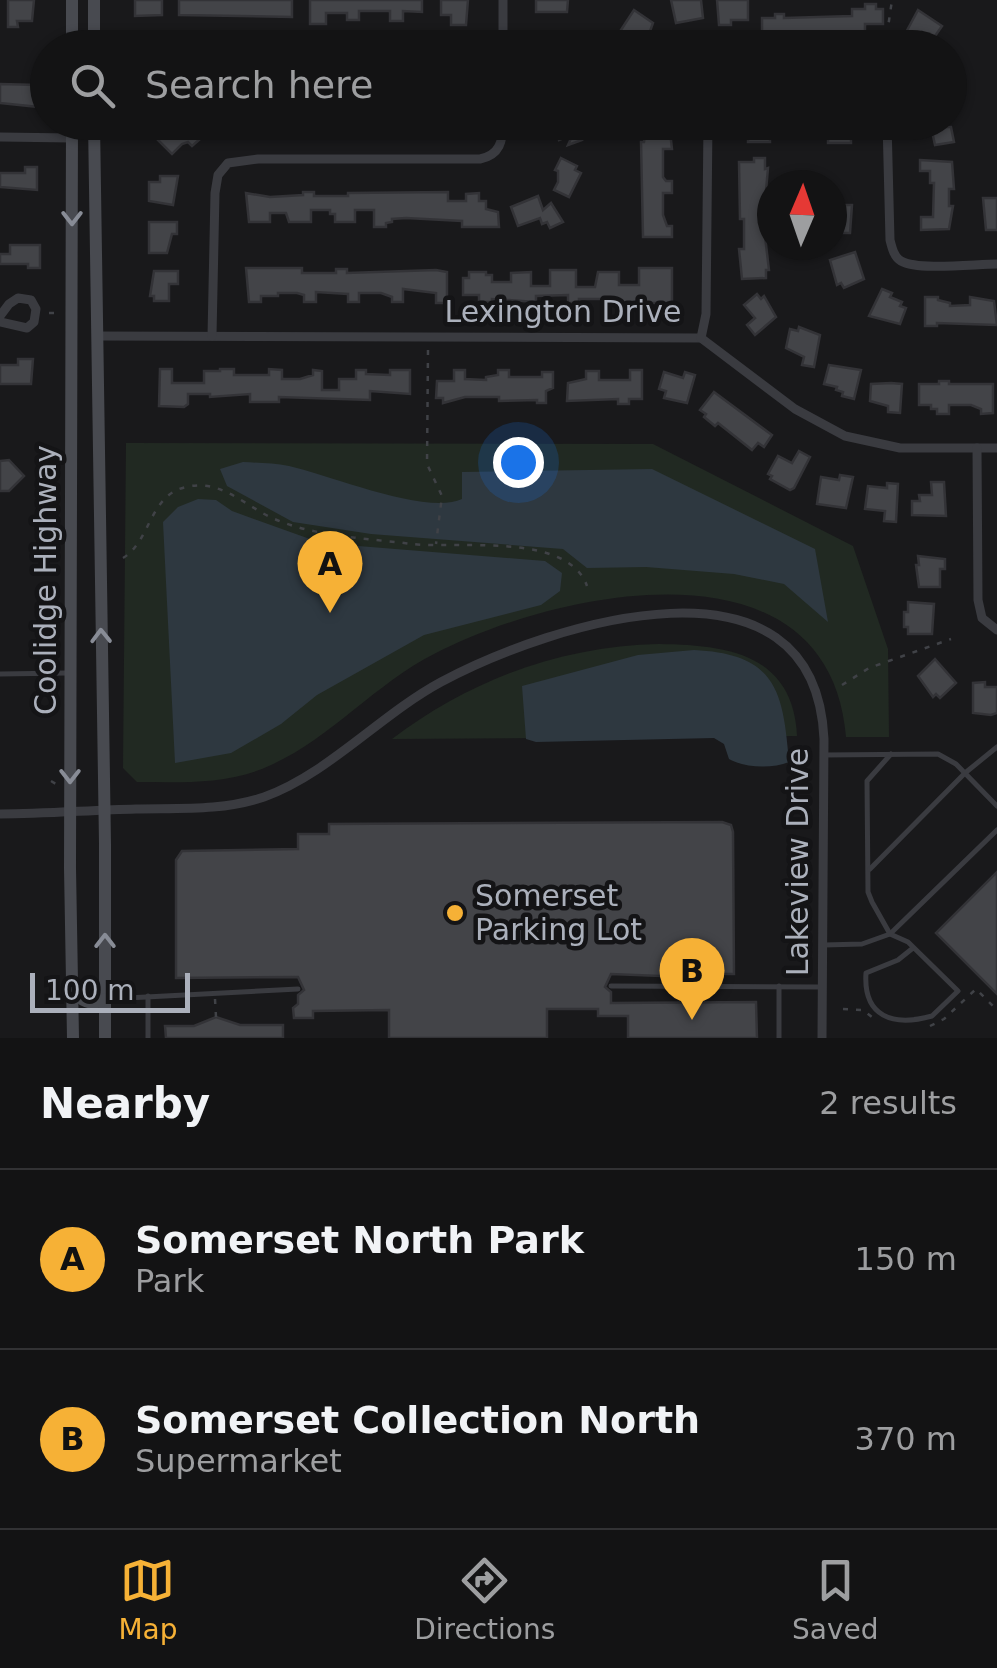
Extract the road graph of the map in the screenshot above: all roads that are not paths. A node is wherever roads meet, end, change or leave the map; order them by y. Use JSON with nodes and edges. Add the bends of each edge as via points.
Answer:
{"nodes":[{"id":1,"x":72,"y":0,"type":"edge"},
{"id":2,"x":94,"y":0,"type":"edge"},
{"id":3,"x":502,"y":0,"type":"edge"},
{"id":4,"x":72,"y":30,"type":"edge"},
{"id":5,"x":94,"y":30,"type":"edge"},
{"id":6,"x":503,"y":30,"type":"edge"},
{"id":7,"x":30,"y":134,"type":"edge"},
{"id":8,"x":0,"y":137,"type":"edge"},
{"id":9,"x":72,"y":140,"type":"edge"},
{"id":10,"x":91,"y":140,"type":"edge"},
{"id":11,"x":500,"y":140,"type":"edge"},
{"id":12,"x":708,"y":140,"type":"edge"},
{"id":13,"x":887,"y":140,"type":"edge"},
{"id":14,"x":94,"y":143,"type":"joint"},
{"id":15,"x":997,"y":264,"type":"edge"},
{"id":16,"x":96,"y":336,"type":"junction"},
{"id":17,"x":212,"y":336,"type":"junction"},
{"id":18,"x":702,"y":338,"type":"junction"},
{"id":19,"x":72,"y":357,"type":"junction"},
{"id":20,"x":97,"y":367,"type":"junction"},
{"id":21,"x":72,"y":423,"type":"junction"},
{"id":22,"x":98,"y":432,"type":"junction"},
{"id":23,"x":977,"y":448,"type":"junction"},
{"id":24,"x":997,"y":448,"type":"edge"},
{"id":25,"x":997,"y":630,"type":"edge"},
{"id":26,"x":0,"y":674,"type":"edge"},
{"id":27,"x":70,"y":674,"type":"junction"},
{"id":28,"x":997,"y":747,"type":"edge"},
{"id":29,"x":891,"y":754,"type":"junction"},
{"id":30,"x":824,"y":755,"type":"junction"},
{"id":31,"x":965,"y":773,"type":"junction"},
{"id":32,"x":997,"y":806,"type":"edge"},
{"id":33,"x":104,"y":810,"type":"junction"},
{"id":34,"x":0,"y":814,"type":"edge"},
{"id":35,"x":70,"y":814,"type":"junction"},
{"id":36,"x":997,"y":830,"type":"edge"},
{"id":37,"x":868,"y":870,"type":"junction"},
{"id":38,"x":890,"y":934,"type":"junction"},
{"id":39,"x":822,"y":945,"type":"junction"},
{"id":40,"x":914,"y":948,"type":"junction"},
{"id":41,"x":611,"y":986,"type":"dead end"},
{"id":42,"x":779,"y":986,"type":"junction"},
{"id":43,"x":822,"y":986,"type":"junction"},
{"id":44,"x":73,"y":989,"type":"junction"},
{"id":45,"x":298,"y":989,"type":"dead end"},
{"id":46,"x":148,"y":996,"type":"junction"},
{"id":47,"x":105,"y":1000,"type":"junction"},
{"id":48,"x":73,"y":1038,"type":"edge"},
{"id":49,"x":105,"y":1038,"type":"edge"},
{"id":50,"x":148,"y":1038,"type":"edge"},
{"id":51,"x":779,"y":1038,"type":"edge"},
{"id":52,"x":822,"y":1038,"type":"edge"}],
"edges":[{"from":1,"to":4,"type":"main road"},
{"from":2,"to":5,"type":"main road"},
{"from":3,"to":6,"type":"street"},
{"from":7,"to":8,"type":"street"},
{"from":9,"to":19,"type":"main road","name":"Coolidge Highway","one_way":true},
{"from":10,"to":14,"type":"main road"},
{"from":11,"to":17,"type":"street","via":[[494,154],[480,158],[228,163],[214,193]]},
{"from":12,"to":18,"type":"street"},
{"from":13,"to":15,"type":"street","via":[[896,256],[918,265]]},
{"from":14,"to":16,"type":"main road","name":"Coolidge Highway"},
{"from":16,"to":17,"type":"street","name":"Lexington Drive"},
{"from":16,"to":20,"type":"main road","name":"Coolidge Highway"},
{"from":17,"to":18,"type":"street","name":"Lexington Drive"},
{"from":18,"to":23,"type":"street","name":"Lexington Drive","via":[[795,410],[845,436],[900,448]]},
{"from":19,"to":20,"type":"main road","via":[[82,368]]},
{"from":19,"to":21,"type":"main road","name":"Coolidge Highway"},
{"from":20,"to":22,"type":"main road","name":"Coolidge Highway"},
{"from":21,"to":22,"type":"main road","via":[[88,420]]},
{"from":21,"to":27,"type":"main road","name":"Coolidge Highway"},
{"from":33,"to":22,"type":"main road","name":"Coolidge Highway","one_way":true},
{"from":23,"to":24,"type":"street","name":"Lexington Drive"},
{"from":23,"to":25,"type":"street","via":[[978,600],[982,618]]},
{"from":26,"to":27,"type":"lane"},
{"from":27,"to":35,"type":"main road","name":"Coolidge Highway","one_way":true},
{"from":28,"to":31,"type":"lane"},
{"from":29,"to":30,"type":"lane"},
{"from":29,"to":31,"type":"lane","via":[[938,754]]},
{"from":29,"to":37,"type":"lane","via":[[868,781]]},
{"from":30,"to":33,"type":"street","name":"Lakeview Drive","via":[[822,711],[802,660],[768,630],[704,614],[609,623],[539,640],[460,672],[275,793],[220,807]]},
{"from":30,"to":39,"type":"street","name":"Lakeview Drive"},
{"from":31,"to":32,"type":"lane"},
{"from":31,"to":37,"type":"lane"},
{"from":33,"to":35,"type":"street"},
{"from":47,"to":33,"type":"main road","name":"Coolidge Highway","one_way":true},
{"from":34,"to":35,"type":"street"},
{"from":35,"to":44,"type":"main road","name":"Coolidge Highway"},
{"from":36,"to":38,"type":"lane"},
{"from":37,"to":38,"type":"lane","via":[[872,902]]},
{"from":38,"to":39,"type":"lane","via":[[862,944]]},
{"from":38,"to":40,"type":"lane"},
{"from":39,"to":43,"type":"street","name":"Lakeview Drive"},
{"from":40,"to":40,"type":"lane","via":[[958,991],[932,1016],[889,1018],[867,1000],[866,973]]},
{"from":41,"to":42,"type":"lane"},
{"from":42,"to":43,"type":"lane"},
{"from":42,"to":51,"type":"lane"},
{"from":43,"to":52,"type":"street","name":"Lakeview Drive"},
{"from":44,"to":47,"type":"main road","via":[[85,1001]]},
{"from":44,"to":48,"type":"main road","name":"Coolidge Highway"},
{"from":45,"to":46,"type":"lane"},
{"from":46,"to":47,"type":"lane"},
{"from":46,"to":50,"type":"lane"},
{"from":47,"to":49,"type":"main road","name":"Coolidge Highway"}]}
